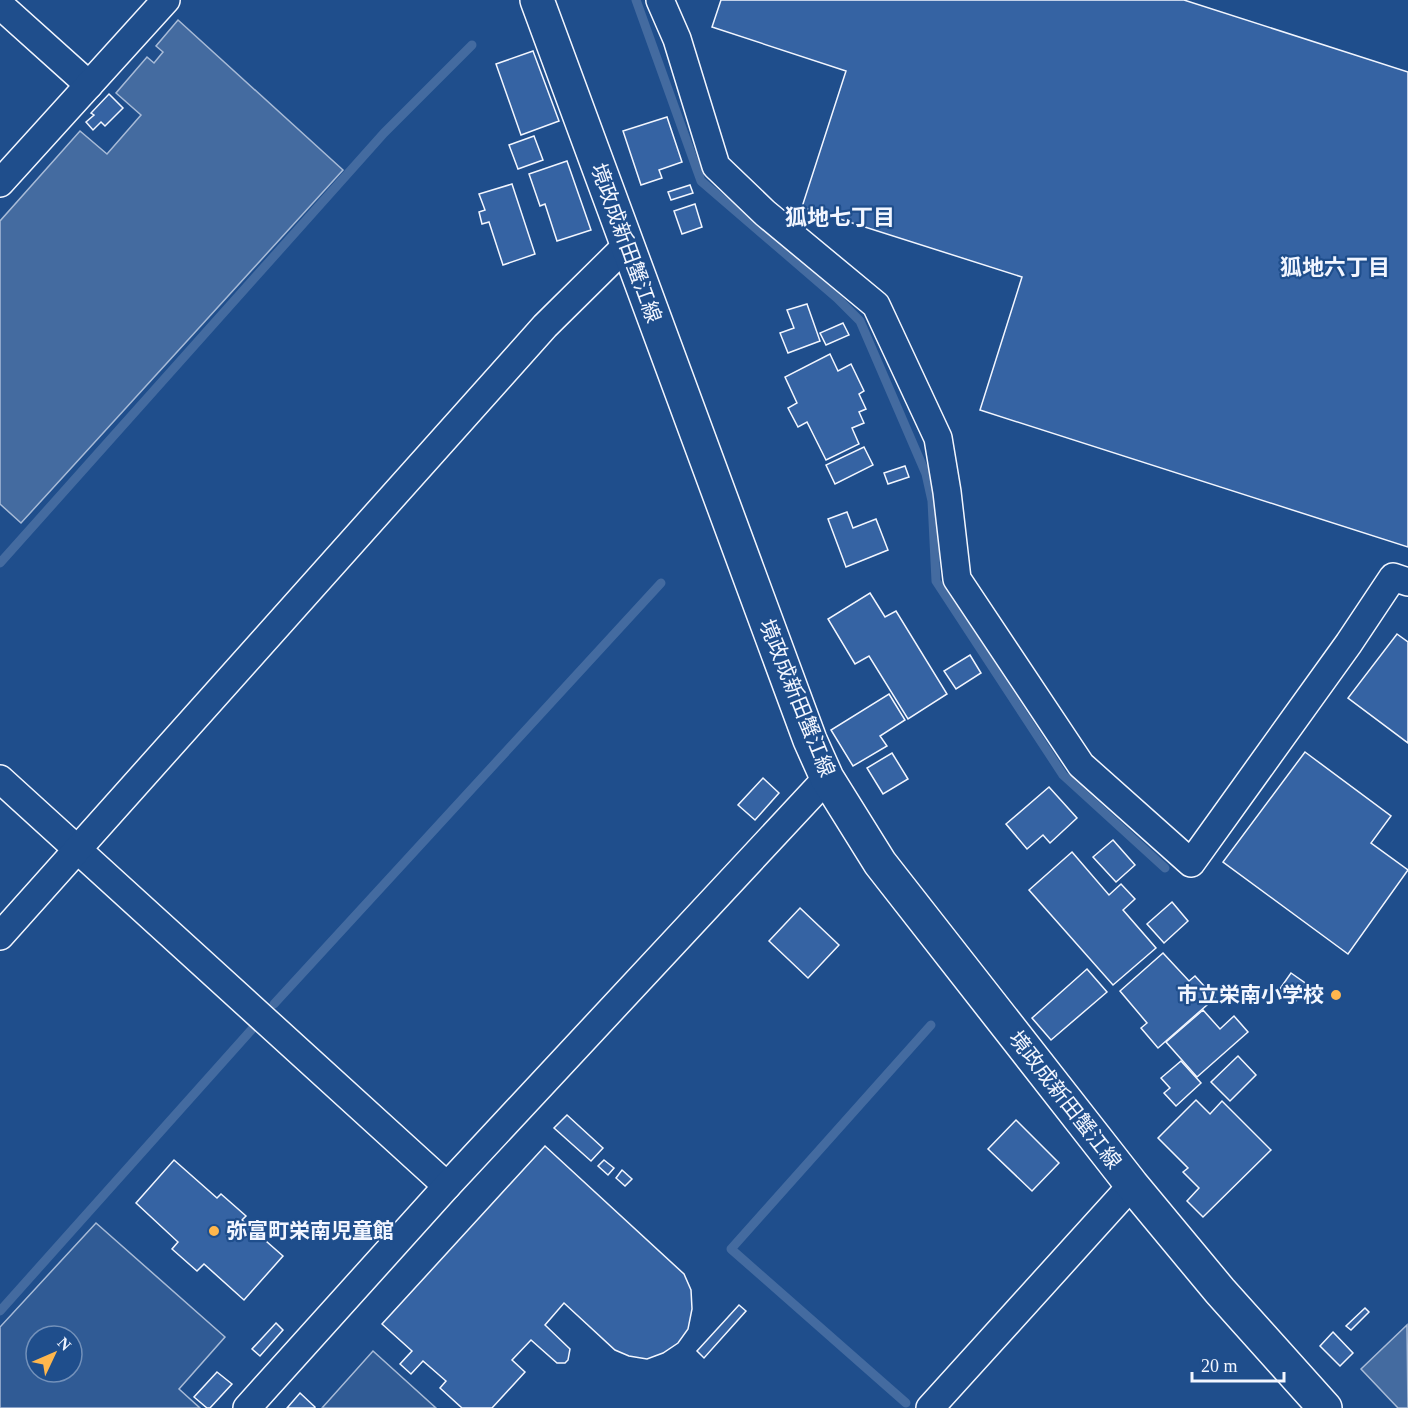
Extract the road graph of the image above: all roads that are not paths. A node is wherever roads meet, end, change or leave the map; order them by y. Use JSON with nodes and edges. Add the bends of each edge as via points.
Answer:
{"nodes":[{"id":1,"x":166,"y":0,"type":"edge"},
{"id":2,"x":537,"y":0,"type":"edge"},
{"id":3,"x":660,"y":0,"type":"edge"},
{"id":4,"x":0,"y":5,"type":"edge"},
{"id":5,"x":88,"y":86,"type":"junction"},
{"id":6,"x":0,"y":183,"type":"edge"},
{"id":7,"x":627,"y":245,"type":"junction"},
{"id":8,"x":1408,"y":582,"type":"edge"},
{"id":9,"x":827,"y":778,"type":"junction"},
{"id":10,"x":0,"y":779,"type":"edge"},
{"id":11,"x":78,"y":849,"type":"junction"},
{"id":12,"x":0,"y":936,"type":"edge"},
{"id":13,"x":1132,"y":1185,"type":"junction"},
{"id":14,"x":447,"y":1186,"type":"junction"},
{"id":15,"x":247,"y":1408,"type":"edge"},
{"id":16,"x":930,"y":1408,"type":"edge"},
{"id":17,"x":1324,"y":1408,"type":"edge"}],
"edges":[{"from":1,"to":5,"type":"street"},
{"from":2,"to":7,"type":"main road","name":"境政成新田蟹江線"},
{"from":3,"to":8,"type":"street","via":[[677,39],[716,166],[765,213],[876,305],[939,438],[957,579],[1081,765],[1191,863],[1393,577]]},
{"from":4,"to":5,"type":"street"},
{"from":5,"to":6,"type":"street"},
{"from":7,"to":9,"type":"main road","name":"境政成新田蟹江線"},
{"from":7,"to":11,"type":"street","via":[[545,326]]},
{"from":9,"to":13,"type":"main road","name":"境政成新田蟹江線","via":[[880,863]]},
{"from":9,"to":14,"type":"street"},
{"from":10,"to":11,"type":"street"},
{"from":11,"to":12,"type":"street"},
{"from":11,"to":14,"type":"street"},
{"from":13,"to":16,"type":"street"},
{"from":13,"to":17,"type":"main road","name":"境政成新田蟹江線"},
{"from":14,"to":15,"type":"street"}]}
